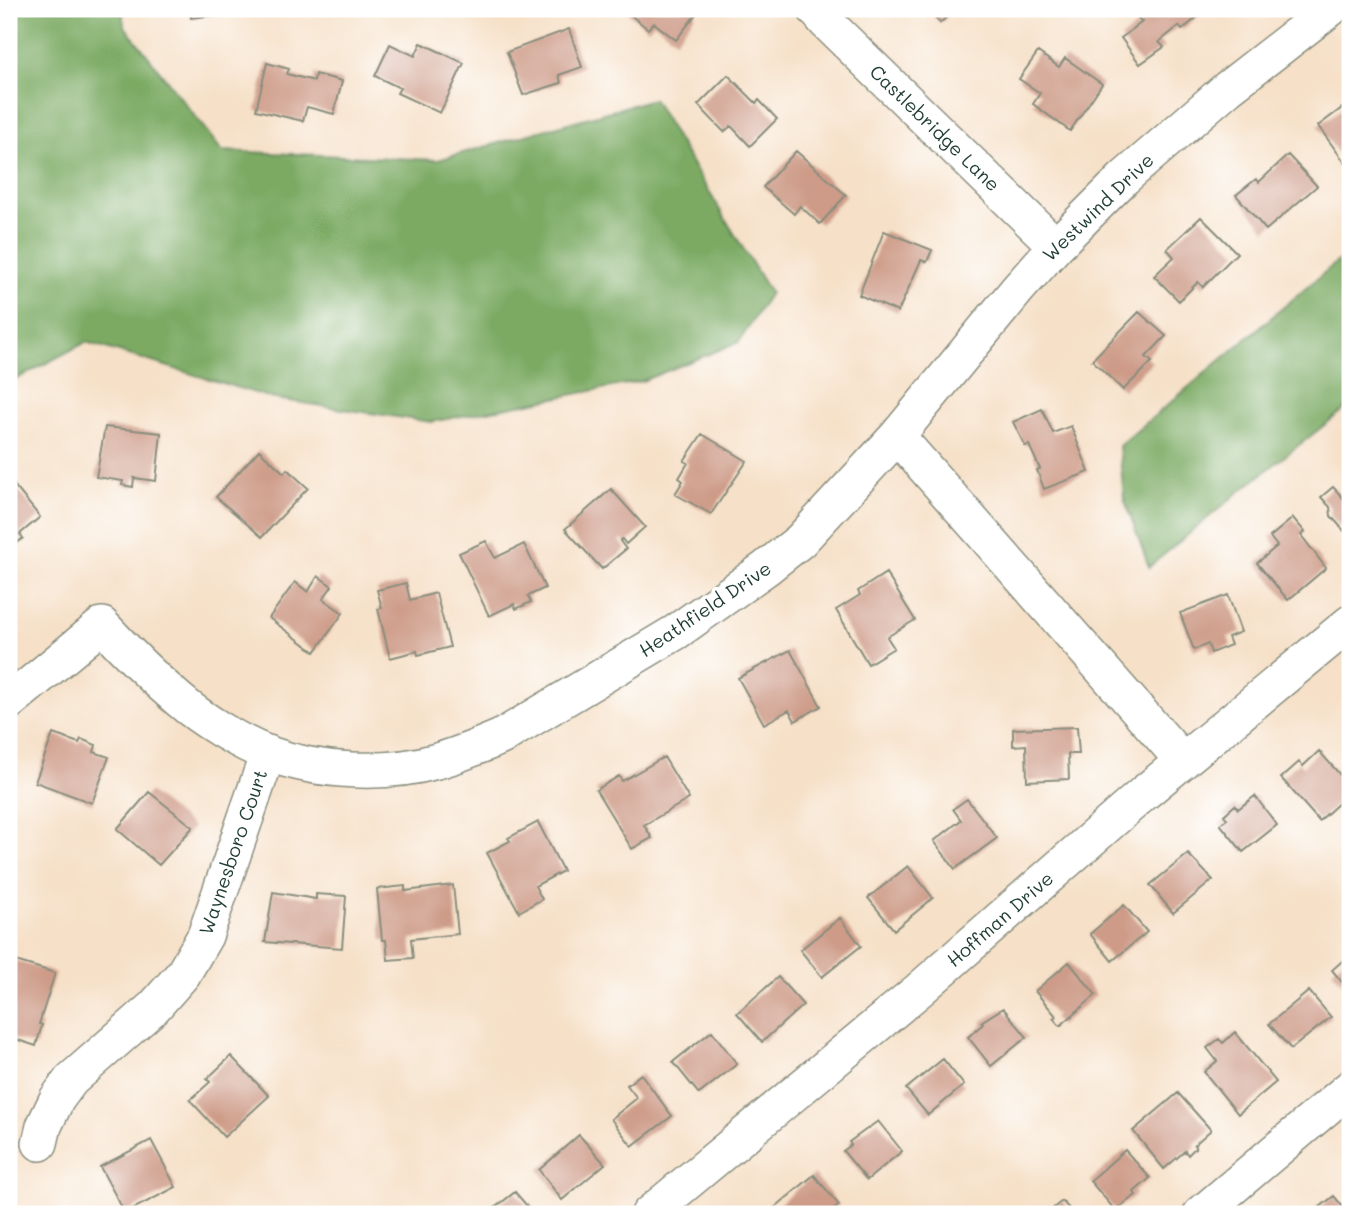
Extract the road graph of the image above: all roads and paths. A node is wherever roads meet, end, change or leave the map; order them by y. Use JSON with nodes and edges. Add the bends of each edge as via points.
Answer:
{"nodes":[{"id":1,"x":815,"y":9,"type":"edge"},
{"id":2,"x":1330,"y":9,"type":"edge"},
{"id":3,"x":1056,"y":246,"type":"junction"},
{"id":4,"x":897,"y":436,"type":"junction"},
{"id":5,"x":1350,"y":623,"type":"edge"},
{"id":6,"x":9,"y":702,"type":"edge"},
{"id":7,"x":268,"y":753,"type":"junction"},
{"id":8,"x":1182,"y":761,"type":"junction"},
{"id":9,"x":1350,"y":1088,"type":"edge"},
{"id":10,"x":40,"y":1143,"type":"dead end"},
{"id":11,"x":649,"y":1214,"type":"edge"},
{"id":12,"x":1201,"y":1214,"type":"edge"}],
"edges":[{"from":1,"to":3,"type":"street","name":"Castlebridge Lane"},
{"from":2,"to":3,"type":"street","name":"Westwind Drive","via":[[1124,178]]},
{"from":3,"to":4,"type":"street","name":"Westwind Drive"},
{"from":4,"to":7,"type":"street","name":"Heathfield Drive","via":[[800,541],[766,568],[676,632],[501,737],[435,762],[390,769],[346,770]]},
{"from":4,"to":8,"type":"street"},
{"from":5,"to":8,"type":"street","name":"Hoffman Drive"},
{"from":6,"to":7,"type":"street","name":"Heathfield Drive","via":[[102,625],[179,701]]},
{"from":7,"to":10,"type":"street","name":"Waynesboro Court","via":[[205,936],[183,974],[154,1007],[71,1080],[57,1099]]},
{"from":8,"to":11,"type":"street","name":"Hoffman Drive","via":[[919,990]]},
{"from":9,"to":12,"type":"street"}]}
